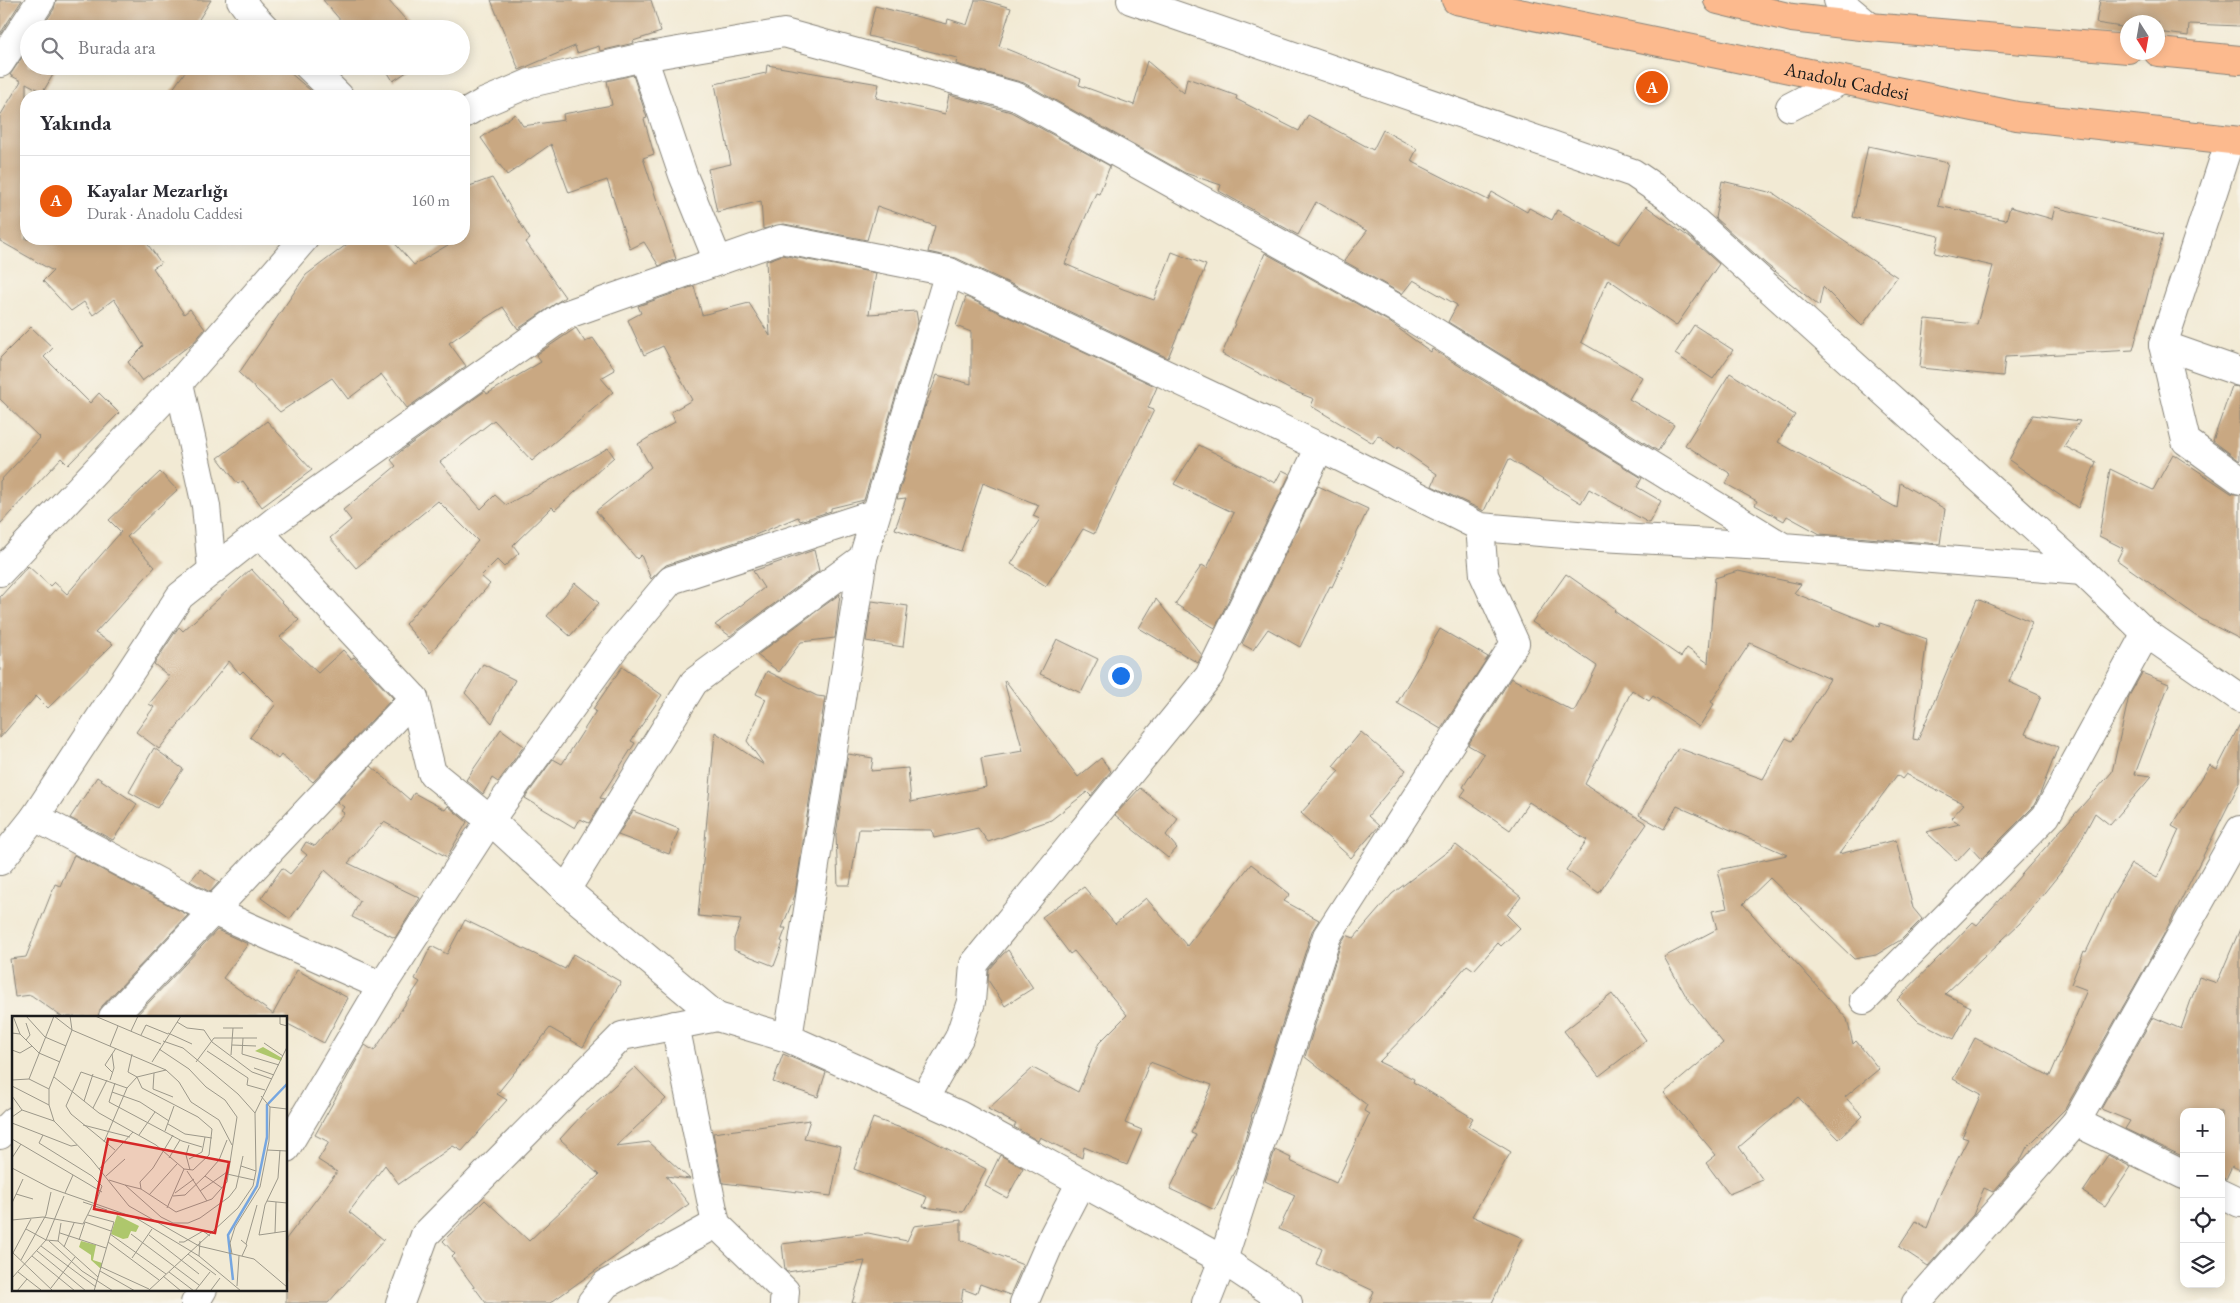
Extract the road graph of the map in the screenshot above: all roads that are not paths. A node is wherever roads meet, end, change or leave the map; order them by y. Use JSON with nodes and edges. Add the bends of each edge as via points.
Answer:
{"nodes":[{"id":1,"x":41,"y":0,"type":"edge"},
{"id":2,"x":242,"y":0,"type":"edge"},
{"id":3,"x":1131,"y":0,"type":"edge"},
{"id":4,"x":1456,"y":0,"type":"edge"},
{"id":5,"x":1718,"y":0,"type":"edge"},
{"id":6,"x":1838,"y":0,"type":"edge"},
{"id":7,"x":28,"y":20,"type":"edge"},
{"id":8,"x":258,"y":20,"type":"edge"},
{"id":9,"x":1870,"y":28,"type":"junction"},
{"id":10,"x":20,"y":32,"type":"edge"},
{"id":11,"x":2120,"y":48,"type":"edge"},
{"id":12,"x":2165,"y":53,"type":"edge"},
{"id":13,"x":643,"y":57,"type":"junction"},
{"id":14,"x":2240,"y":60,"type":"edge"},
{"id":15,"x":0,"y":63,"type":"edge"},
{"id":16,"x":317,"y":75,"type":"edge"},
{"id":17,"x":1842,"y":80,"type":"junction"},
{"id":18,"x":333,"y":90,"type":"edge"},
{"id":19,"x":1790,"y":107,"type":"dead end"},
{"id":20,"x":470,"y":111,"type":"edge"},
{"id":21,"x":2235,"y":141,"type":"edge"},
{"id":22,"x":299,"y":245,"type":"edge"},
{"id":23,"x":718,"y":261,"type":"junction"},
{"id":24,"x":949,"y":272,"type":"junction"},
{"id":25,"x":2163,"y":346,"type":"junction"},
{"id":26,"x":2240,"y":372,"type":"edge"},
{"id":27,"x":178,"y":383,"type":"junction"},
{"id":28,"x":1320,"y":447,"type":"junction"},
{"id":29,"x":2240,"y":480,"type":"edge"},
{"id":30,"x":876,"y":513,"type":"junction"},
{"id":31,"x":1480,"y":527,"type":"junction"},
{"id":32,"x":261,"y":534,"type":"junction"},
{"id":33,"x":1783,"y":547,"type":"junction"},
{"id":34,"x":863,"y":558,"type":"junction"},
{"id":35,"x":212,"y":570,"type":"junction"},
{"id":36,"x":2082,"y":571,"type":"junction"},
{"id":37,"x":0,"y":572,"type":"edge"},
{"id":38,"x":2146,"y":633,"type":"junction"},
{"id":39,"x":414,"y":698,"type":"junction"},
{"id":40,"x":2240,"y":698,"type":"edge"},
{"id":41,"x":35,"y":817,"type":"junction"},
{"id":42,"x":490,"y":820,"type":"junction"},
{"id":43,"x":2240,"y":830,"type":"edge"},
{"id":44,"x":0,"y":861,"type":"edge"},
{"id":45,"x":566,"y":890,"type":"junction"},
{"id":46,"x":213,"y":911,"type":"junction"},
{"id":47,"x":382,"y":986,"type":"junction"},
{"id":48,"x":1864,"y":1000,"type":"dead end"},
{"id":49,"x":114,"y":1016,"type":"edge"},
{"id":50,"x":718,"y":1017,"type":"junction"},
{"id":51,"x":675,"y":1026,"type":"junction"},
{"id":52,"x":788,"y":1038,"type":"junction"},
{"id":53,"x":924,"y":1099,"type":"junction"},
{"id":54,"x":2076,"y":1122,"type":"junction"},
{"id":55,"x":12,"y":1123,"type":"edge"},
{"id":56,"x":0,"y":1135,"type":"edge"},
{"id":57,"x":288,"y":1145,"type":"edge"},
{"id":58,"x":2180,"y":1173,"type":"edge"},
{"id":59,"x":1080,"y":1182,"type":"junction"},
{"id":60,"x":2225,"y":1196,"type":"edge"},
{"id":61,"x":2240,"y":1203,"type":"edge"},
{"id":62,"x":716,"y":1224,"type":"junction"},
{"id":63,"x":1223,"y":1260,"type":"junction"},
{"id":64,"x":202,"y":1290,"type":"edge"},
{"id":65,"x":195,"y":1303,"type":"edge"},
{"id":66,"x":400,"y":1303,"type":"edge"},
{"id":67,"x":591,"y":1303,"type":"edge"},
{"id":68,"x":784,"y":1303,"type":"edge"},
{"id":69,"x":1024,"y":1303,"type":"edge"},
{"id":70,"x":1206,"y":1303,"type":"edge"},
{"id":71,"x":1288,"y":1303,"type":"edge"},
{"id":72,"x":1916,"y":1303,"type":"edge"}],
"edges":[{"from":1,"to":7,"type":"street"},
{"from":2,"to":8,"type":"street"},
{"from":3,"to":36,"type":"street","via":[[1633,173],[1667,196]]},
{"from":4,"to":17,"type":"highway","name":"Anadolu Caddesi"},
{"from":5,"to":9,"type":"highway","via":[[1792,18]]},
{"from":6,"to":9,"type":"street"},
{"from":9,"to":11,"type":"highway"},
{"from":10,"to":15,"type":"street"},
{"from":12,"to":14,"type":"highway"},
{"from":13,"to":20,"type":"street","via":[[530,83]]},
{"from":13,"to":23,"type":"street","via":[[683,175]]},
{"from":13,"to":33,"type":"street","via":[[784,33],[1017,97],[1396,308]]},
{"from":16,"to":18,"type":"street"},
{"from":17,"to":19,"type":"street"},
{"from":17,"to":21,"type":"highway","name":"Anadolu Caddesi","via":[[2017,116]]},
{"from":21,"to":25,"type":"street"},
{"from":22,"to":27,"type":"street"},
{"from":23,"to":24,"type":"street","via":[[781,239]]},
{"from":23,"to":32,"type":"street","via":[[565,315]]},
{"from":24,"to":28,"type":"street"},
{"from":24,"to":30,"type":"street"},
{"from":25,"to":26,"type":"street"},
{"from":25,"to":29,"type":"street","via":[[2186,441]]},
{"from":27,"to":35,"type":"street","via":[[206,506]]},
{"from":27,"to":37,"type":"street"},
{"from":28,"to":31,"type":"street"},
{"from":28,"to":53,"type":"street","via":[[1209,676],[974,964],[971,1002],[959,1038]]},
{"from":30,"to":34,"type":"street"},
{"from":30,"to":42,"type":"street","via":[[671,580],[616,647]]},
{"from":31,"to":33,"type":"street"},
{"from":31,"to":63,"type":"street","via":[[1484,575],[1515,643],[1327,936]]},
{"from":32,"to":35,"type":"street"},
{"from":32,"to":39,"type":"street"},
{"from":33,"to":36,"type":"street"},
{"from":34,"to":45,"type":"street","via":[[694,682]]},
{"from":34,"to":52,"type":"street"},
{"from":35,"to":41,"type":"street","via":[[180,596]]},
{"from":36,"to":38,"type":"street"},
{"from":38,"to":40,"type":"street"},
{"from":38,"to":48,"type":"street","via":[[2046,816]]},
{"from":39,"to":42,"type":"street","via":[[432,773]]},
{"from":39,"to":46,"type":"street"},
{"from":41,"to":44,"type":"street"},
{"from":41,"to":46,"type":"street"},
{"from":42,"to":45,"type":"street"},
{"from":42,"to":47,"type":"street"},
{"from":43,"to":54,"type":"street"},
{"from":45,"to":50,"type":"street"},
{"from":46,"to":47,"type":"street"},
{"from":46,"to":49,"type":"street"},
{"from":47,"to":57,"type":"street"},
{"from":50,"to":51,"type":"street"},
{"from":50,"to":52,"type":"street"},
{"from":51,"to":62,"type":"street"},
{"from":51,"to":66,"type":"street","via":[[622,1036],[615,1042],[425,1235]]},
{"from":52,"to":53,"type":"street"},
{"from":53,"to":59,"type":"street"},
{"from":54,"to":58,"type":"street"},
{"from":54,"to":72,"type":"street"},
{"from":55,"to":56,"type":"street"},
{"from":59,"to":63,"type":"street"},
{"from":59,"to":69,"type":"street"},
{"from":60,"to":61,"type":"street"},
{"from":62,"to":67,"type":"street","via":[[606,1284]]},
{"from":62,"to":68,"type":"street","via":[[785,1291]]},
{"from":63,"to":70,"type":"street"},
{"from":63,"to":71,"type":"street"},
{"from":64,"to":65,"type":"street"}]}
